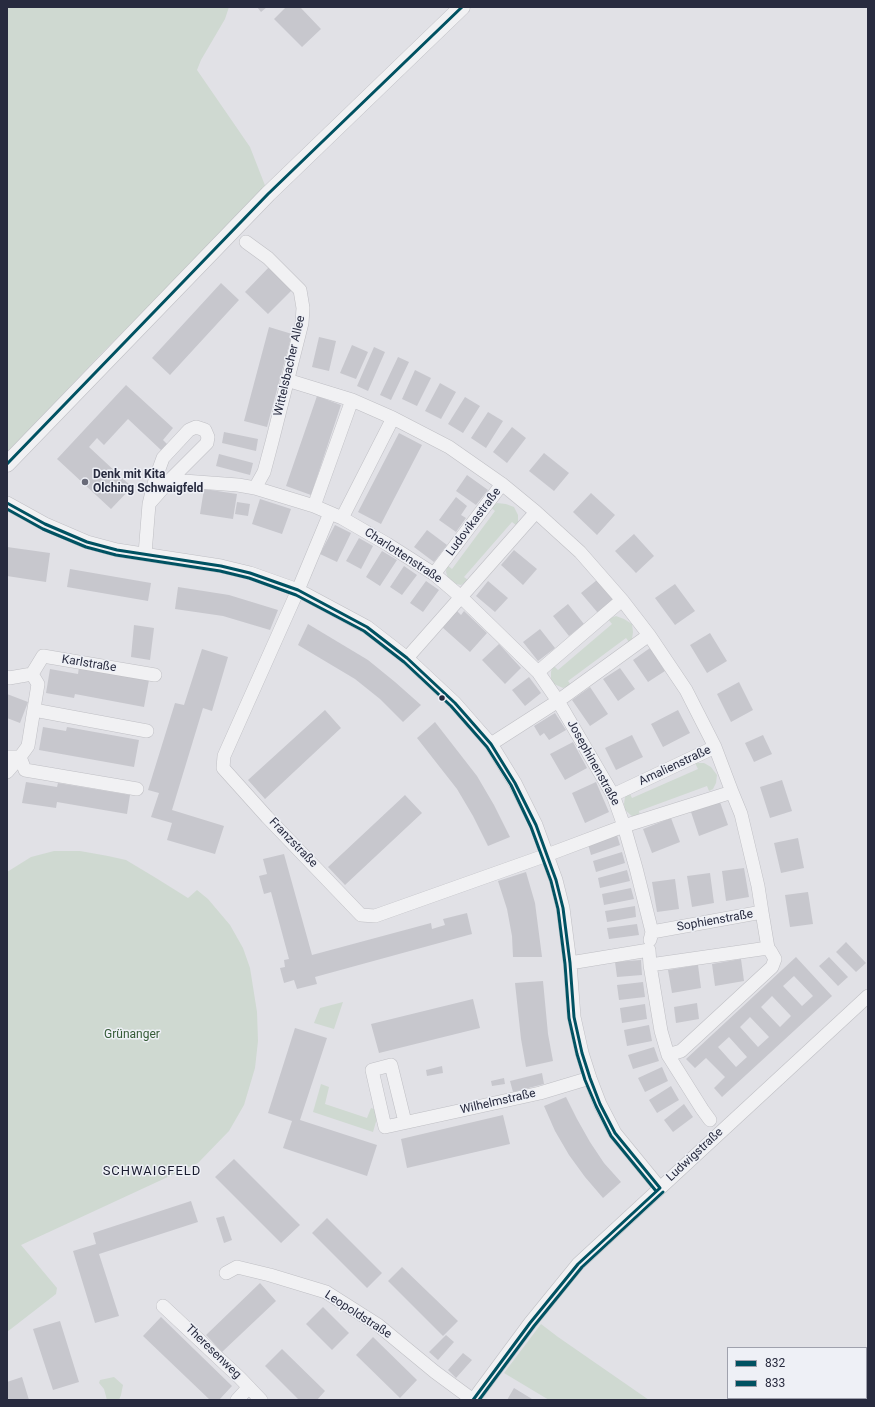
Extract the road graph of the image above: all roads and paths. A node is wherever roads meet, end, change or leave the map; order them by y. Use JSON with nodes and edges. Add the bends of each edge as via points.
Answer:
{"nodes":[{"id":1,"x":462,"y":7,"type":"edge"},
{"id":2,"x":246,"y":242,"type":"dead end"},
{"id":3,"x":287,"y":380,"type":"junction"},
{"id":4,"x":352,"y":400,"type":"junction"},
{"id":5,"x":393,"y":418,"type":"junction"},
{"id":6,"x":7,"y":464,"type":"edge"},
{"id":7,"x":170,"y":480,"type":"junction"},
{"id":8,"x":502,"y":484,"type":"junction"},
{"id":9,"x":256,"y":488,"type":"junction"},
{"id":10,"x":7,"y":504,"type":"edge"},
{"id":11,"x":149,"y":504,"type":"junction"},
{"id":12,"x":314,"y":506,"type":"junction"},
{"id":13,"x":536,"y":512,"type":"junction"},
{"id":14,"x":336,"y":516,"type":"junction"},
{"id":15,"x":145,"y":554,"type":"junction"},
{"id":16,"x":434,"y":574,"type":"junction"},
{"id":17,"x":298,"y":590,"type":"junction"},
{"id":18,"x":461,"y":597,"type":"junction"},
{"id":19,"x":622,"y":600,"type":"junction"},
{"id":20,"x":650,"y":635,"type":"junction"},
{"id":21,"x":406,"y":658,"type":"junction"},
{"id":22,"x":538,"y":672,"type":"junction"},
{"id":23,"x":32,"y":674,"type":"junction"},
{"id":24,"x":156,"y":674,"type":"dead end"},
{"id":25,"x":7,"y":677,"type":"edge"},
{"id":26,"x":558,"y":701,"type":"junction"},
{"id":27,"x":34,"y":710,"type":"junction"},
{"id":28,"x":147,"y":731,"type":"dead end"},
{"id":29,"x":491,"y":744,"type":"junction"},
{"id":30,"x":715,"y":747,"type":"junction"},
{"id":31,"x":14,"y":757,"type":"edge"},
{"id":32,"x":7,"y":772,"type":"edge"},
{"id":33,"x":137,"y":789,"type":"dead end"},
{"id":34,"x":732,"y":792,"type":"junction"},
{"id":35,"x":613,"y":795,"type":"junction"},
{"id":36,"x":624,"y":826,"type":"junction"},
{"id":37,"x":547,"y":855,"type":"junction"},
{"id":38,"x":762,"y":912,"type":"junction"},
{"id":39,"x":652,"y":932,"type":"junction"},
{"id":40,"x":768,"y":948,"type":"junction"},
{"id":41,"x":649,"y":950,"type":"junction"},
{"id":42,"x":570,"y":962,"type":"junction"},
{"id":43,"x":650,"y":965,"type":"junction"},
{"id":44,"x":868,"y":996,"type":"edge"},
{"id":45,"x":668,"y":1055,"type":"junction"},
{"id":46,"x":590,"y":1078,"type":"junction"},
{"id":47,"x":710,"y":1120,"type":"dead end"},
{"id":48,"x":406,"y":1122,"type":"dead end"},
{"id":49,"x":660,"y":1188,"type":"junction"},
{"id":50,"x":226,"y":1273,"type":"dead end"},
{"id":51,"x":163,"y":1306,"type":"dead end"},
{"id":52,"x":248,"y":1388,"type":"junction"},
{"id":53,"x":237,"y":1400,"type":"edge"},
{"id":54,"x":261,"y":1400,"type":"edge"},
{"id":55,"x":473,"y":1400,"type":"edge"}],
"edges":[{"from":1,"to":6,"type":"street","via":[[268,194]]},
{"from":2,"to":3,"type":"street","name":"Wittelsbacher Allee","via":[[268,258],[300,290],[302,323]]},
{"from":3,"to":4,"type":"street"},
{"from":3,"to":9,"type":"street","name":"Wittelsbacher Allee","via":[[264,472]]},
{"from":4,"to":5,"type":"street"},
{"from":4,"to":12,"type":"street"},
{"from":5,"to":8,"type":"street","via":[[450,447]]},
{"from":5,"to":14,"type":"street"},
{"from":7,"to":9,"type":"street","name":"Charlottenstraße"},
{"from":7,"to":11,"type":"street"},
{"from":7,"to":11,"type":"street","via":[[206,443],[208,437],[205,430],[196,427],[189,430],[164,458]]},
{"from":8,"to":13,"type":"street","name":"Ludovikastraße"},
{"from":8,"to":16,"type":"street","name":"Ludovikastraße"},
{"from":9,"to":12,"type":"street","name":"Charlottenstraße"},
{"from":10,"to":15,"type":"street","via":[[87,542]]},
{"from":11,"to":15,"type":"street"},
{"from":12,"to":14,"type":"street","name":"Charlottenstraße"},
{"from":13,"to":18,"type":"street"},
{"from":13,"to":19,"type":"street","name":"Ludovikastraße","via":[[580,552]]},
{"from":14,"to":16,"type":"street","name":"Charlottenstraße"},
{"from":14,"to":17,"type":"street"},
{"from":15,"to":17,"type":"street","via":[[243,571]]},
{"from":16,"to":18,"type":"street","name":"Charlottenstraße"},
{"from":17,"to":21,"type":"street","via":[[367,627]]},
{"from":17,"to":37,"type":"street","name":"Franzstraße","via":[[224,756],[224,768],[267,817],[361,915],[375,916]]},
{"from":18,"to":21,"type":"street"},
{"from":18,"to":22,"type":"street"},
{"from":19,"to":20,"type":"street"},
{"from":19,"to":22,"type":"street"},
{"from":20,"to":26,"type":"street"},
{"from":20,"to":30,"type":"street","via":[[686,690]]},
{"from":21,"to":29,"type":"street","via":[[455,703]]},
{"from":22,"to":26,"type":"street"},
{"from":23,"to":24,"type":"street","name":"Karlstraße","via":[[42,656]]},
{"from":23,"to":25,"type":"street"},
{"from":23,"to":27,"type":"street","via":[[38,684]]},
{"from":26,"to":29,"type":"street"},
{"from":26,"to":35,"type":"street","name":"Josephinenstraße"},
{"from":27,"to":28,"type":"street"},
{"from":27,"to":31,"type":"street","via":[[28,746]]},
{"from":29,"to":37,"type":"street","via":[[515,783]]},
{"from":30,"to":34,"type":"street","name":"Amalienstraße"},
{"from":30,"to":35,"type":"street","name":"Amalienstraße"},
{"from":31,"to":32,"type":"street"},
{"from":31,"to":33,"type":"street","via":[[25,770]]},
{"from":34,"to":36,"type":"street"},
{"from":34,"to":38,"type":"street","name":"Amalienstraße","via":[[741,814]]},
{"from":35,"to":36,"type":"street","name":"Josephinenstraße"},
{"from":36,"to":37,"type":"street"},
{"from":36,"to":39,"type":"street"},
{"from":37,"to":42,"type":"street","via":[[564,908]]},
{"from":38,"to":39,"type":"street","name":"Sophienstraße"},
{"from":38,"to":40,"type":"street","name":"Sophienstraße"},
{"from":39,"to":41,"type":"street"},
{"from":40,"to":43,"type":"street"},
{"from":40,"to":45,"type":"street","name":"Sophienstraße","via":[[775,959],[772,967],[681,1051]]},
{"from":41,"to":42,"type":"street"},
{"from":41,"to":43,"type":"street"},
{"from":42,"to":46,"type":"street","via":[[574,1017]]},
{"from":43,"to":45,"type":"street"},
{"from":44,"to":49,"type":"street","name":"Ludwigstraße"},
{"from":45,"to":47,"type":"street"},
{"from":46,"to":48,"type":"street","name":"Wilhelmstraße","via":[[540,1093]]},
{"from":46,"to":49,"type":"street","via":[[615,1133]]},
{"from":49,"to":55,"type":"street","name":"Ludwigstraße","via":[[578,1264]]},
{"from":50,"to":55,"type":"street","name":"Leopoldstraße","via":[[237,1267],[326,1292],[378,1325]]},
{"from":51,"to":52,"type":"street","name":"Theresenweg"},
{"from":52,"to":53,"type":"street"},
{"from":52,"to":54,"type":"street","name":"Theresenweg"}]}
